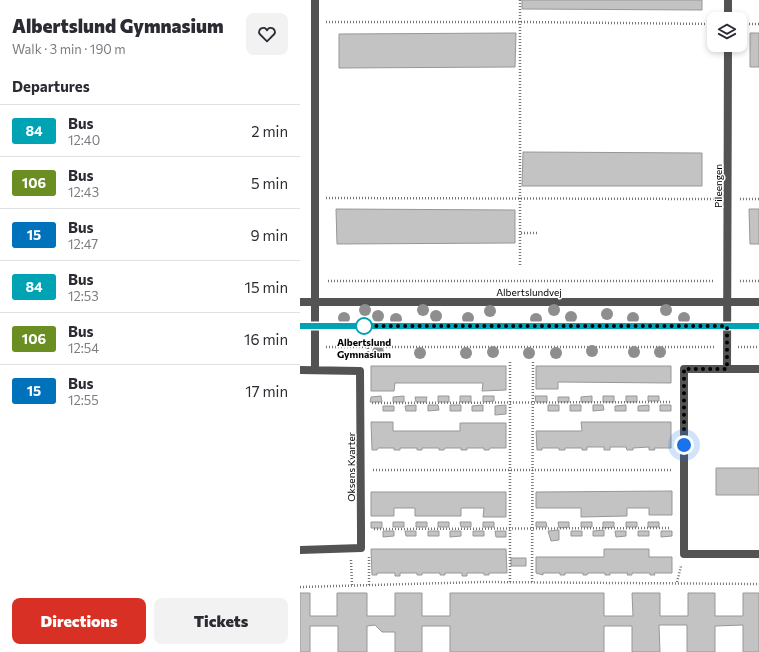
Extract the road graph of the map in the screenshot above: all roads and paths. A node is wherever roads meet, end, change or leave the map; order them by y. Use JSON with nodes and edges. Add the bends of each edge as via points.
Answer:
{"nodes":[{"id":1,"x":315,"y":0,"type":"edge"},
{"id":2,"x":520,"y":0,"type":"edge"},
{"id":3,"x":728,"y":0,"type":"edge"},
{"id":4,"x":728,"y":12,"type":"edge"},
{"id":5,"x":315,"y":22,"type":"junction"},
{"id":6,"x":521,"y":22,"type":"junction"},
{"id":7,"x":707,"y":24,"type":"edge"},
{"id":8,"x":747,"y":24,"type":"edge"},
{"id":9,"x":759,"y":24,"type":"edge"},
{"id":10,"x":728,"y":52,"type":"edge"},
{"id":11,"x":315,"y":198,"type":"junction"},
{"id":12,"x":521,"y":198,"type":"junction"},
{"id":13,"x":728,"y":199,"type":"junction"},
{"id":14,"x":759,"y":199,"type":"edge"},
{"id":15,"x":521,"y":233,"type":"junction"},
{"id":16,"x":539,"y":233,"type":"dead end"},
{"id":17,"x":520,"y":267,"type":"dead end"},
{"id":18,"x":315,"y":281,"type":"junction"},
{"id":19,"x":726,"y":281,"type":"junction"},
{"id":20,"x":759,"y":281,"type":"edge"},
{"id":21,"x":300,"y":302,"type":"edge"},
{"id":22,"x":315,"y":302,"type":"junction"},
{"id":23,"x":727,"y":302,"type":"junction"},
{"id":24,"x":759,"y":302,"type":"edge"},
{"id":25,"x":300,"y":326,"type":"edge"},
{"id":26,"x":315,"y":326,"type":"junction"},
{"id":27,"x":727,"y":326,"type":"junction"},
{"id":28,"x":759,"y":326,"type":"edge"},
{"id":29,"x":727,"y":347,"type":"junction"},
{"id":30,"x":759,"y":347,"type":"edge"},
{"id":31,"x":315,"y":348,"type":"junction"},
{"id":32,"x":510,"y":361,"type":"dead end"},
{"id":33,"x":533,"y":361,"type":"dead end"},
{"id":34,"x":727,"y":369,"type":"junction"},
{"id":35,"x":759,"y":369,"type":"edge"},
{"id":36,"x":300,"y":370,"type":"edge"},
{"id":37,"x":315,"y":370,"type":"junction"},
{"id":38,"x":684,"y":402,"type":"junction"},
{"id":39,"x":360,"y":403,"type":"junction"},
{"id":40,"x":510,"y":403,"type":"junction"},
{"id":41,"x":533,"y":403,"type":"junction"},
{"id":42,"x":361,"y":470,"type":"junction"},
{"id":43,"x":510,"y":470,"type":"junction"},
{"id":44,"x":533,"y":470,"type":"junction"},
{"id":45,"x":684,"y":470,"type":"junction"},
{"id":46,"x":510,"y":528,"type":"junction"},
{"id":47,"x":533,"y":528,"type":"junction"},
{"id":48,"x":684,"y":528,"type":"junction"},
{"id":49,"x":361,"y":529,"type":"junction"},
{"id":50,"x":351,"y":549,"type":"junction"},
{"id":51,"x":300,"y":550,"type":"edge"},
{"id":52,"x":684,"y":554,"type":"junction"},
{"id":53,"x":759,"y":554,"type":"edge"},
{"id":54,"x":510,"y":582,"type":"junction"},
{"id":55,"x":532,"y":582,"type":"junction"},
{"id":56,"x":677,"y":582,"type":"junction"},
{"id":57,"x":759,"y":584,"type":"edge"},
{"id":58,"x":352,"y":585,"type":"junction"},
{"id":59,"x":300,"y":587,"type":"edge"}],
"edges":[{"from":1,"to":5,"type":"street"},
{"from":2,"to":6,"type":"path"},
{"from":3,"to":4,"type":"street"},
{"from":5,"to":6,"type":"path"},
{"from":5,"to":11,"type":"street"},
{"from":6,"to":7,"type":"path"},
{"from":6,"to":12,"type":"path"},
{"from":8,"to":9,"type":"path"},
{"from":10,"to":13,"type":"street","name":"Pileengen"},
{"from":11,"to":12,"type":"path"},
{"from":11,"to":18,"type":"street"},
{"from":12,"to":13,"type":"path"},
{"from":12,"to":15,"type":"path"},
{"from":13,"to":14,"type":"path"},
{"from":13,"to":19,"type":"street","name":"Pileengen"},
{"from":15,"to":16,"type":"path"},
{"from":15,"to":17,"type":"path"},
{"from":18,"to":19,"type":"path"},
{"from":18,"to":22,"type":"street"},
{"from":19,"to":20,"type":"path"},
{"from":19,"to":23,"type":"street","name":"Pileengen"},
{"from":21,"to":22,"type":"street","name":"Albertslundvej"},
{"from":22,"to":23,"type":"street","name":"Albertslundvej"},
{"from":22,"to":26,"type":"street"},
{"from":23,"to":24,"type":"street","name":"Albertslundvej"},
{"from":23,"to":27,"type":"street","name":"Pileengen"},
{"from":25,"to":26,"type":"street"},
{"from":26,"to":27,"type":"street"},
{"from":26,"to":31,"type":"street"},
{"from":27,"to":28,"type":"street"},
{"from":27,"to":29,"type":"street","name":"Pileengen"},
{"from":29,"to":30,"type":"path"},
{"from":29,"to":31,"type":"path"},
{"from":29,"to":34,"type":"street","name":"Pileengen"},
{"from":31,"to":37,"type":"street"},
{"from":32,"to":40,"type":"path"},
{"from":33,"to":41,"type":"path"},
{"from":34,"to":35,"type":"street"},
{"from":34,"to":38,"type":"street","via":[[684,369]]},
{"from":36,"to":37,"type":"street","name":"Oksens Kvarter"},
{"from":37,"to":39,"type":"street","name":"Oksens Kvarter","via":[[360,371]]},
{"from":38,"to":41,"type":"path"},
{"from":38,"to":45,"type":"street"},
{"from":39,"to":40,"type":"path"},
{"from":39,"to":42,"type":"street","name":"Oksens Kvarter"},
{"from":40,"to":41,"type":"path"},
{"from":40,"to":43,"type":"path"},
{"from":41,"to":44,"type":"path"},
{"from":42,"to":43,"type":"path"},
{"from":42,"to":49,"type":"street","name":"Oksens Kvarter"},
{"from":43,"to":44,"type":"path"},
{"from":43,"to":46,"type":"path"},
{"from":44,"to":45,"type":"path"},
{"from":44,"to":47,"type":"path"},
{"from":45,"to":48,"type":"street"},
{"from":46,"to":47,"type":"path"},
{"from":46,"to":49,"type":"path"},
{"from":46,"to":54,"type":"path"},
{"from":47,"to":48,"type":"path"},
{"from":47,"to":55,"type":"path"},
{"from":48,"to":52,"type":"street"},
{"from":49,"to":50,"type":"street","name":"Oksens Kvarter","via":[[361,548]]},
{"from":50,"to":51,"type":"street"},
{"from":50,"to":58,"type":"path"},
{"from":52,"to":53,"type":"street"},
{"from":52,"to":56,"type":"path"},
{"from":54,"to":55,"type":"path"},
{"from":54,"to":58,"type":"path"},
{"from":55,"to":56,"type":"path"},
{"from":56,"to":57,"type":"path"},
{"from":58,"to":59,"type":"path"}]}
